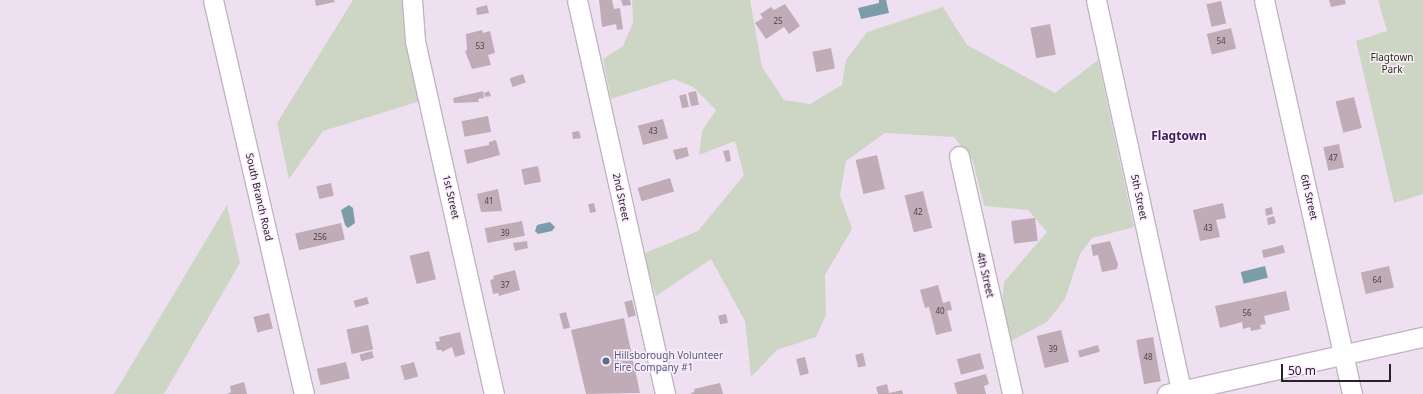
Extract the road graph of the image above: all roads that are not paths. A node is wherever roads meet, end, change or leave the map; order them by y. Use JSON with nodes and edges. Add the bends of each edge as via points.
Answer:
{"nodes":[{"id":1,"x":213,"y":0,"type":"edge"},
{"id":2,"x":412,"y":0,"type":"edge"},
{"id":3,"x":577,"y":0,"type":"edge"},
{"id":4,"x":1096,"y":0,"type":"edge"},
{"id":5,"x":1264,"y":0,"type":"edge"},
{"id":6,"x":959,"y":156,"type":"dead end"},
{"id":7,"x":1423,"y":337,"type":"edge"},
{"id":8,"x":1345,"y":354,"type":"junction"},
{"id":9,"x":1177,"y":393,"type":"edge"},
{"id":10,"x":304,"y":394,"type":"edge"},
{"id":11,"x":494,"y":394,"type":"edge"},
{"id":12,"x":664,"y":394,"type":"edge"},
{"id":13,"x":1012,"y":394,"type":"edge"},
{"id":14,"x":1352,"y":394,"type":"edge"}],
"edges":[{"from":1,"to":10,"type":"street","name":"South Branch Road"},
{"from":2,"to":11,"type":"street","name":"1st Street","via":[[415,41]]},
{"from":3,"to":12,"type":"street","name":"2nd Street"},
{"from":4,"to":9,"type":"street","name":"5th Street"},
{"from":5,"to":8,"type":"street","name":"6th Street"},
{"from":6,"to":13,"type":"street","name":"4th Street"},
{"from":7,"to":8,"type":"street"},
{"from":8,"to":9,"type":"street"},
{"from":8,"to":14,"type":"street","name":"6th Street"}]}
